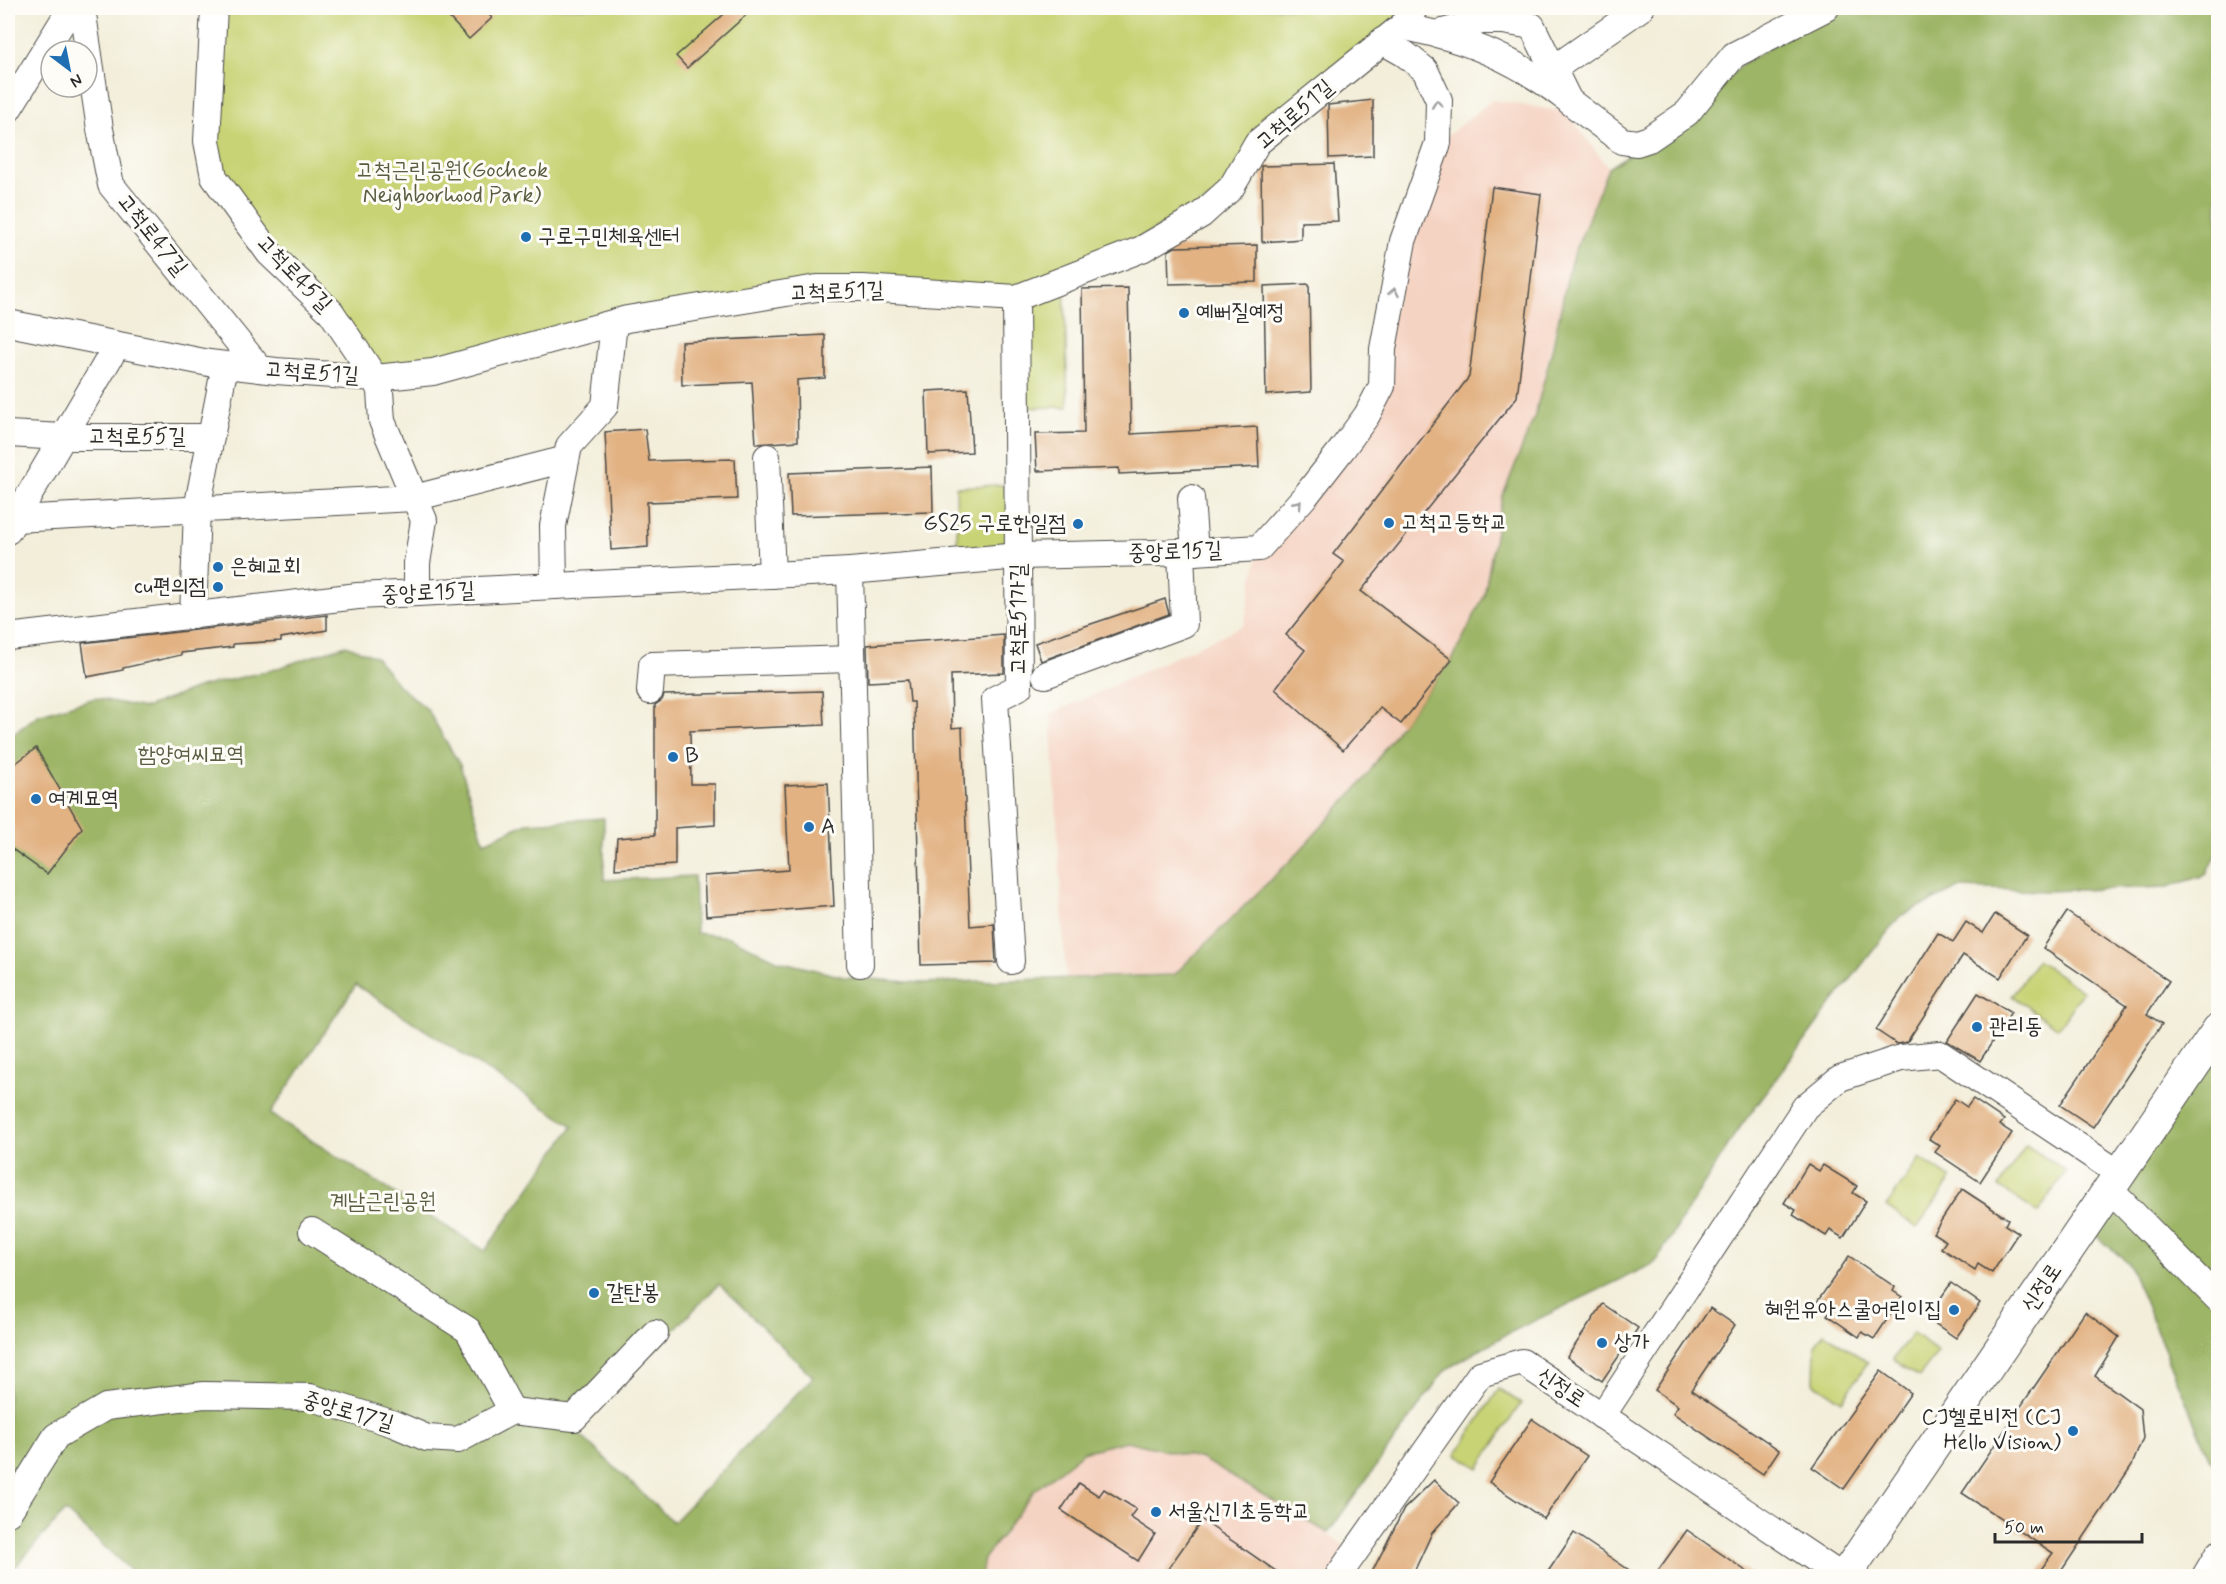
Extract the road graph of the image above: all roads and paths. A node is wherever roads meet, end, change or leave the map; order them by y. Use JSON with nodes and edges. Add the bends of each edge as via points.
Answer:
{"nodes":[{"id":1,"x":70,"y":8,"type":"edge"},
{"id":2,"x":82,"y":8,"type":"edge"},
{"id":3,"x":214,"y":8,"type":"edge"},
{"id":4,"x":1641,"y":8,"type":"edge"},
{"id":5,"x":1826,"y":8,"type":"edge"},
{"id":6,"x":1409,"y":17,"type":"edge"},
{"id":7,"x":1539,"y":17,"type":"edge"},
{"id":8,"x":1436,"y":34,"type":"junction"},
{"id":9,"x":1382,"y":41,"type":"junction"},
{"id":10,"x":1553,"y":69,"type":"junction"},
{"id":11,"x":1569,"y":101,"type":"junction"},
{"id":12,"x":8,"y":110,"type":"edge"},
{"id":13,"x":1016,"y":298,"type":"junction"},
{"id":14,"x":8,"y":323,"type":"edge"},
{"id":15,"x":614,"y":323,"type":"junction"},
{"id":16,"x":117,"y":345,"type":"junction"},
{"id":17,"x":225,"y":365,"type":"junction"},
{"id":18,"x":260,"y":369,"type":"junction"},
{"id":19,"x":375,"y":378,"type":"junction"},
{"id":20,"x":8,"y":434,"type":"edge"},
{"id":21,"x":63,"y":437,"type":"junction"},
{"id":22,"x":211,"y":437,"type":"junction"},
{"id":23,"x":767,"y":458,"type":"dead end"},
{"id":24,"x":566,"y":459,"type":"junction"},
{"id":25,"x":414,"y":498,"type":"junction"},
{"id":26,"x":1191,"y":498,"type":"dead end"},
{"id":27,"x":197,"y":509,"type":"junction"},
{"id":28,"x":11,"y":526,"type":"edge"},
{"id":29,"x":1188,"y":552,"type":"junction"},
{"id":30,"x":1019,"y":556,"type":"junction"},
{"id":31,"x":850,"y":571,"type":"junction"},
{"id":32,"x":772,"y":575,"type":"junction"},
{"id":33,"x":554,"y":586,"type":"junction"},
{"id":34,"x":417,"y":593,"type":"junction"},
{"id":35,"x":193,"y":616,"type":"junction"},
{"id":36,"x":8,"y":637,"type":"edge"},
{"id":37,"x":852,"y":659,"type":"junction"},
{"id":38,"x":1045,"y":675,"type":"dead end"},
{"id":39,"x":650,"y":691,"type":"dead end"},
{"id":40,"x":1011,"y":961,"type":"dead end"},
{"id":41,"x":860,"y":964,"type":"dead end"},
{"id":42,"x":2218,"y":1030,"type":"edge"},
{"id":43,"x":2115,"y":1182,"type":"junction"},
{"id":44,"x":312,"y":1231,"type":"dead end"},
{"id":45,"x":2218,"y":1299,"type":"edge"},
{"id":46,"x":655,"y":1333,"type":"dead end"},
{"id":47,"x":512,"y":1411,"type":"junction"},
{"id":48,"x":1602,"y":1416,"type":"junction"},
{"id":49,"x":8,"y":1513,"type":"edge"},
{"id":50,"x":2218,"y":1554,"type":"edge"},
{"id":51,"x":1338,"y":1576,"type":"edge"},
{"id":52,"x":1843,"y":1576,"type":"edge"},
{"id":53,"x":2205,"y":1576,"type":"edge"}],
"edges":[{"from":1,"to":12,"type":"street"},
{"from":2,"to":18,"type":"street","name":"고척로47길","via":[[111,185]]},
{"from":3,"to":19,"type":"street","name":"고척로45길","via":[[207,141],[214,177],[269,253],[332,312]]},
{"from":4,"to":10,"type":"street"},
{"from":5,"to":11,"type":"street","name":"고척로51길","via":[[1734,55],[1687,113],[1650,139],[1637,143],[1622,141]]},
{"from":6,"to":8,"type":"street","name":"고척로51길"},
{"from":6,"to":9,"type":"street","name":"고척로51길"},
{"from":7,"to":8,"type":"street","name":"고척로51길","via":[[1482,21]]},
{"from":7,"to":10,"type":"street","name":"고척로51길"},
{"from":8,"to":11,"type":"street","via":[[1465,41],[1517,65]]},
{"from":9,"to":13,"type":"street","name":"고척로51길","via":[[1257,143],[1231,188],[1201,215],[1142,249]]},
{"from":29,"to":9,"type":"street","name":"중앙로15길","one_way":true,"via":[[1259,548],[1307,494],[1366,415],[1382,386],[1383,349],[1403,241],[1438,144],[1439,100],[1425,70]]},
{"from":10,"to":11,"type":"street","name":"고척로51길"},
{"from":13,"to":15,"type":"street","name":"고척로51길","via":[[818,288]]},
{"from":13,"to":30,"type":"street","name":"고척로51가길"},
{"from":14,"to":16,"type":"street","name":"고척로51길"},
{"from":15,"to":19,"type":"street","name":"고척로51길","via":[[433,372]]},
{"from":15,"to":24,"type":"street","via":[[605,406],[569,446]]},
{"from":16,"to":17,"type":"street","name":"고척로51길"},
{"from":16,"to":21,"type":"street","name":"고척로55길"},
{"from":17,"to":18,"type":"street","name":"고척로51길"},
{"from":17,"to":22,"type":"street"},
{"from":18,"to":19,"type":"street","name":"고척로51길"},
{"from":19,"to":25,"type":"street","name":"고척로45길","via":[[382,422]]},
{"from":20,"to":21,"type":"street","name":"고척로55길"},
{"from":21,"to":22,"type":"street","name":"고척로55길"},
{"from":21,"to":28,"type":"street","name":"고척로55길"},
{"from":22,"to":27,"type":"street"},
{"from":23,"to":32,"type":"street"},
{"from":24,"to":25,"type":"street"},
{"from":24,"to":33,"type":"street","via":[[553,526]]},
{"from":25,"to":27,"type":"street"},
{"from":25,"to":34,"type":"street","name":"고척로45길","via":[[424,520]]},
{"from":26,"to":29,"type":"street"},
{"from":27,"to":28,"type":"street"},
{"from":27,"to":35,"type":"street"},
{"from":29,"to":30,"type":"street","name":"중앙로15길"},
{"from":29,"to":38,"type":"street","via":[[1184,624]]},
{"from":30,"to":31,"type":"street","name":"중앙로15길"},
{"from":30,"to":40,"type":"street","name":"고척로51가길","via":[[1018,687],[995,699]]},
{"from":31,"to":32,"type":"street","name":"중앙로15길"},
{"from":31,"to":37,"type":"street"},
{"from":32,"to":33,"type":"street","name":"중앙로15길"},
{"from":33,"to":34,"type":"street","name":"중앙로15길"},
{"from":34,"to":35,"type":"street","name":"중앙로15길","via":[[358,596]]},
{"from":35,"to":36,"type":"street","name":"중앙로15길"},
{"from":37,"to":39,"type":"street","via":[[652,665]]},
{"from":37,"to":41,"type":"street"},
{"from":42,"to":43,"type":"main road","name":"신정로"},
{"from":43,"to":45,"type":"street"},
{"from":43,"to":48,"type":"street","via":[[1940,1054],[1901,1059],[1840,1078],[1805,1107]]},
{"from":43,"to":52,"type":"main road","name":"신정로"},
{"from":44,"to":47,"type":"street","via":[[468,1330]]},
{"from":46,"to":47,"type":"street","via":[[574,1418]]},
{"from":47,"to":49,"type":"street","name":"중앙로17길","via":[[458,1440],[427,1438],[310,1397],[204,1395],[105,1407],[56,1436]]},
{"from":48,"to":51,"type":"street","name":"신정로","via":[[1522,1362],[1480,1374]]},
{"from":48,"to":52,"type":"street","name":"신정로"},
{"from":50,"to":53,"type":"street"}]}
